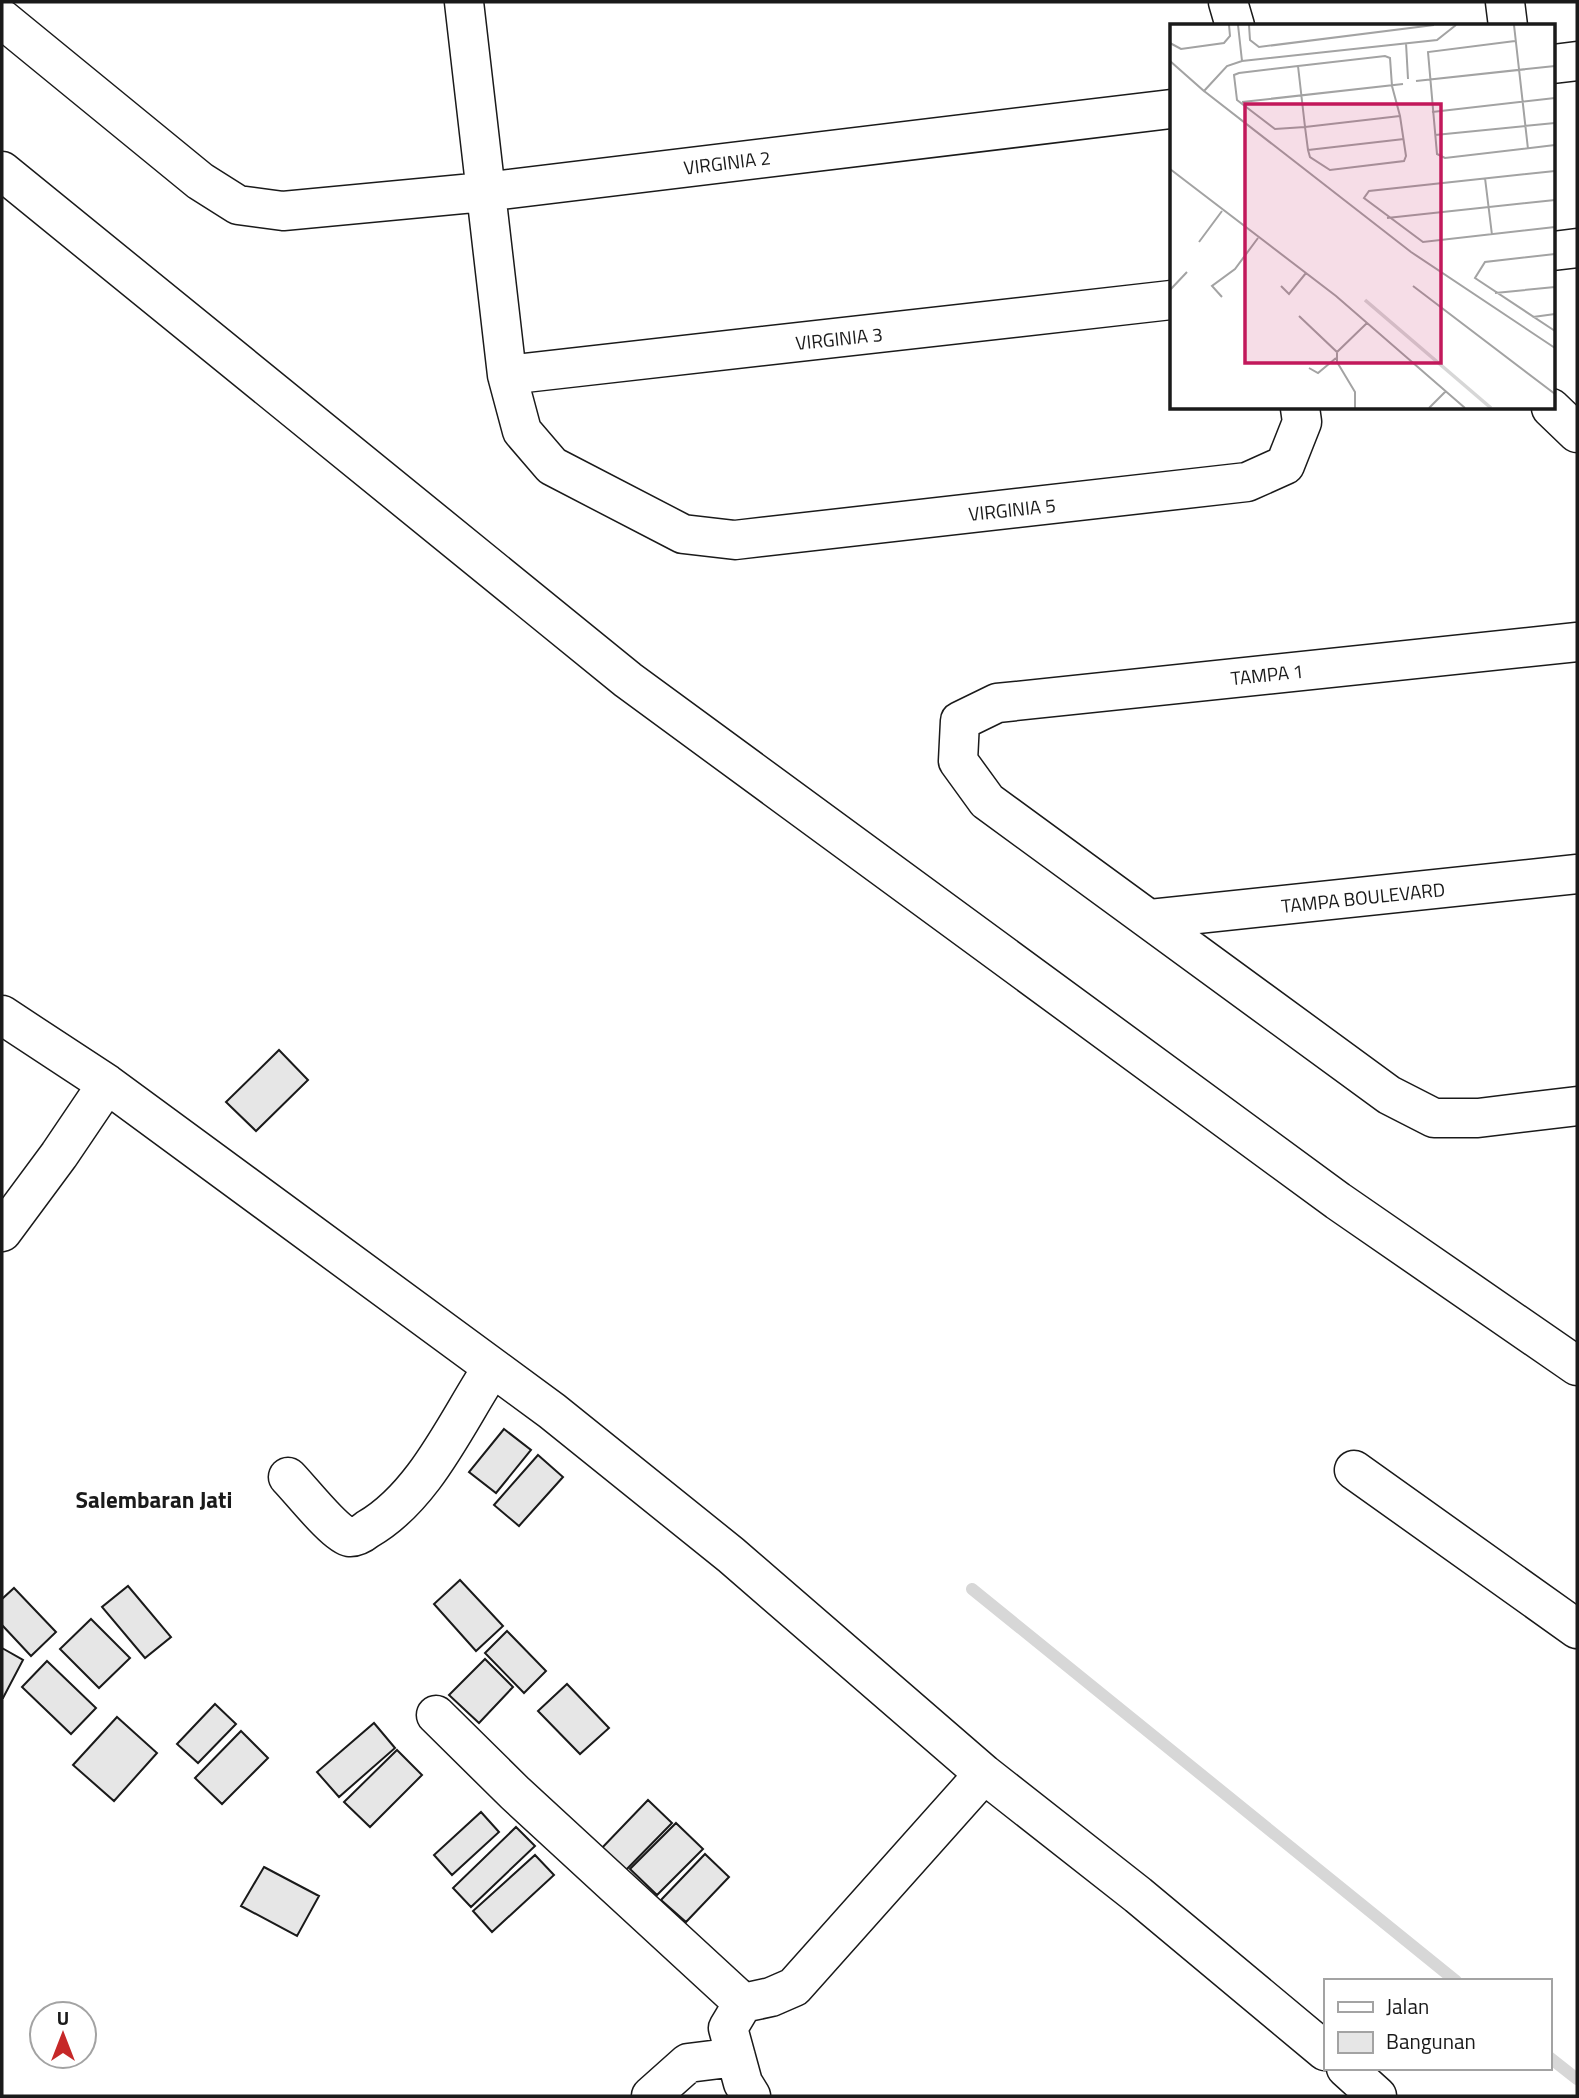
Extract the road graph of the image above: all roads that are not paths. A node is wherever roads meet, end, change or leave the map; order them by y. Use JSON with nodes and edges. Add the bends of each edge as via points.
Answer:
{"nodes":[{"id":1,"x":464,"y":2,"type":"edge"},
{"id":2,"x":1228,"y":2,"type":"edge"},
{"id":3,"x":1505,"y":2,"type":"edge"},
{"id":4,"x":2,"y":19,"type":"edge"},
{"id":5,"x":1234,"y":24,"type":"edge"},
{"id":6,"x":1508,"y":24,"type":"edge"},
{"id":7,"x":1577,"y":61,"type":"edge"},
{"id":8,"x":1554,"y":64,"type":"edge"},
{"id":9,"x":1170,"y":109,"type":"edge"},
{"id":10,"x":2,"y":171,"type":"edge"},
{"id":11,"x":484,"y":192,"type":"junction"},
{"id":12,"x":1577,"y":248,"type":"edge"},
{"id":13,"x":1554,"y":251,"type":"edge"},
{"id":14,"x":1170,"y":300,"type":"edge"},
{"id":15,"x":507,"y":375,"type":"junction"},
{"id":16,"x":1300,"y":410,"type":"edge"},
{"id":17,"x":1553,"y":410,"type":"edge"},
{"id":18,"x":1577,"y":433,"type":"edge"},
{"id":19,"x":1577,"y":642,"type":"edge"},
{"id":20,"x":1577,"y":874,"type":"edge"},
{"id":21,"x":1150,"y":919,"type":"junction"},
{"id":22,"x":2,"y":1016,"type":"edge"},
{"id":23,"x":107,"y":1084,"type":"junction"},
{"id":24,"x":1577,"y":1106,"type":"edge"},
{"id":25,"x":2,"y":1232,"type":"edge"},
{"id":26,"x":1577,"y":1366,"type":"edge"},
{"id":27,"x":492,"y":1368,"type":"junction"},
{"id":28,"x":1354,"y":1470,"type":"dead end"},
{"id":29,"x":288,"y":1476,"type":"dead end"},
{"id":30,"x":1577,"y":1629,"type":"edge"},
{"id":31,"x":436,"y":1715,"type":"dead end"},
{"id":32,"x":984,"y":1774,"type":"junction"},
{"id":33,"x":743,"y":2003,"type":"junction"},
{"id":34,"x":1324,"y":2050,"type":"edge"},
{"id":35,"x":736,"y":2057,"type":"junction"},
{"id":36,"x":1348,"y":2070,"type":"edge"},
{"id":37,"x":651,"y":2096,"type":"edge"},
{"id":38,"x":751,"y":2096,"type":"edge"},
{"id":39,"x":1377,"y":2096,"type":"edge"}],
"edges":[{"from":1,"to":11,"type":"main road","name":"VIRGINIA 5"},
{"from":2,"to":5,"type":"main road"},
{"from":3,"to":6,"type":"main road"},
{"from":4,"to":11,"type":"main road","name":"VIRGINIA 2","via":[[200,181],[238,205],[283,211]]},
{"from":7,"to":8,"type":"main road"},
{"from":9,"to":11,"type":"main road","name":"VIRGINIA 2"},
{"from":10,"to":26,"type":"main road","via":[[628,680],[1338,1201]]},
{"from":11,"to":15,"type":"main road","name":"VIRGINIA 5"},
{"from":12,"to":13,"type":"main road"},
{"from":14,"to":15,"type":"main road","name":"VIRGINIA 3"},
{"from":15,"to":16,"type":"main road","name":"VIRGINIA 5","via":[[522,431],[552,466],[684,534],[735,540],[1247,482],[1285,465],[1302,422]]},
{"from":17,"to":18,"type":"main road"},
{"from":19,"to":21,"type":"main road","name":"TAMPA 1","via":[[998,703],[960,721],[957,761],[987,801]]},
{"from":20,"to":21,"type":"main road","name":"TAMPA BOULEVARD"},
{"from":21,"to":24,"type":"main road","via":[[1389,1095],[1434,1118],[1478,1118]]},
{"from":22,"to":23,"type":"main road"},
{"from":23,"to":25,"type":"main road"},
{"from":23,"to":27,"type":"main road"},
{"from":27,"to":29,"type":"main road","via":[[412,1490],[378,1524],[356,1536],[339,1533]]},
{"from":27,"to":32,"type":"main road","via":[[731,1555]]},
{"from":28,"to":30,"type":"main road"},
{"from":31,"to":33,"type":"main road"},
{"from":32,"to":33,"type":"main road","via":[[794,1987]]},
{"from":32,"to":34,"type":"main road"},
{"from":33,"to":35,"type":"main road","via":[[727,2028]]},
{"from":35,"to":37,"type":"main road","via":[[688,2063]]},
{"from":35,"to":38,"type":"main road"},
{"from":36,"to":39,"type":"main road"}]}
